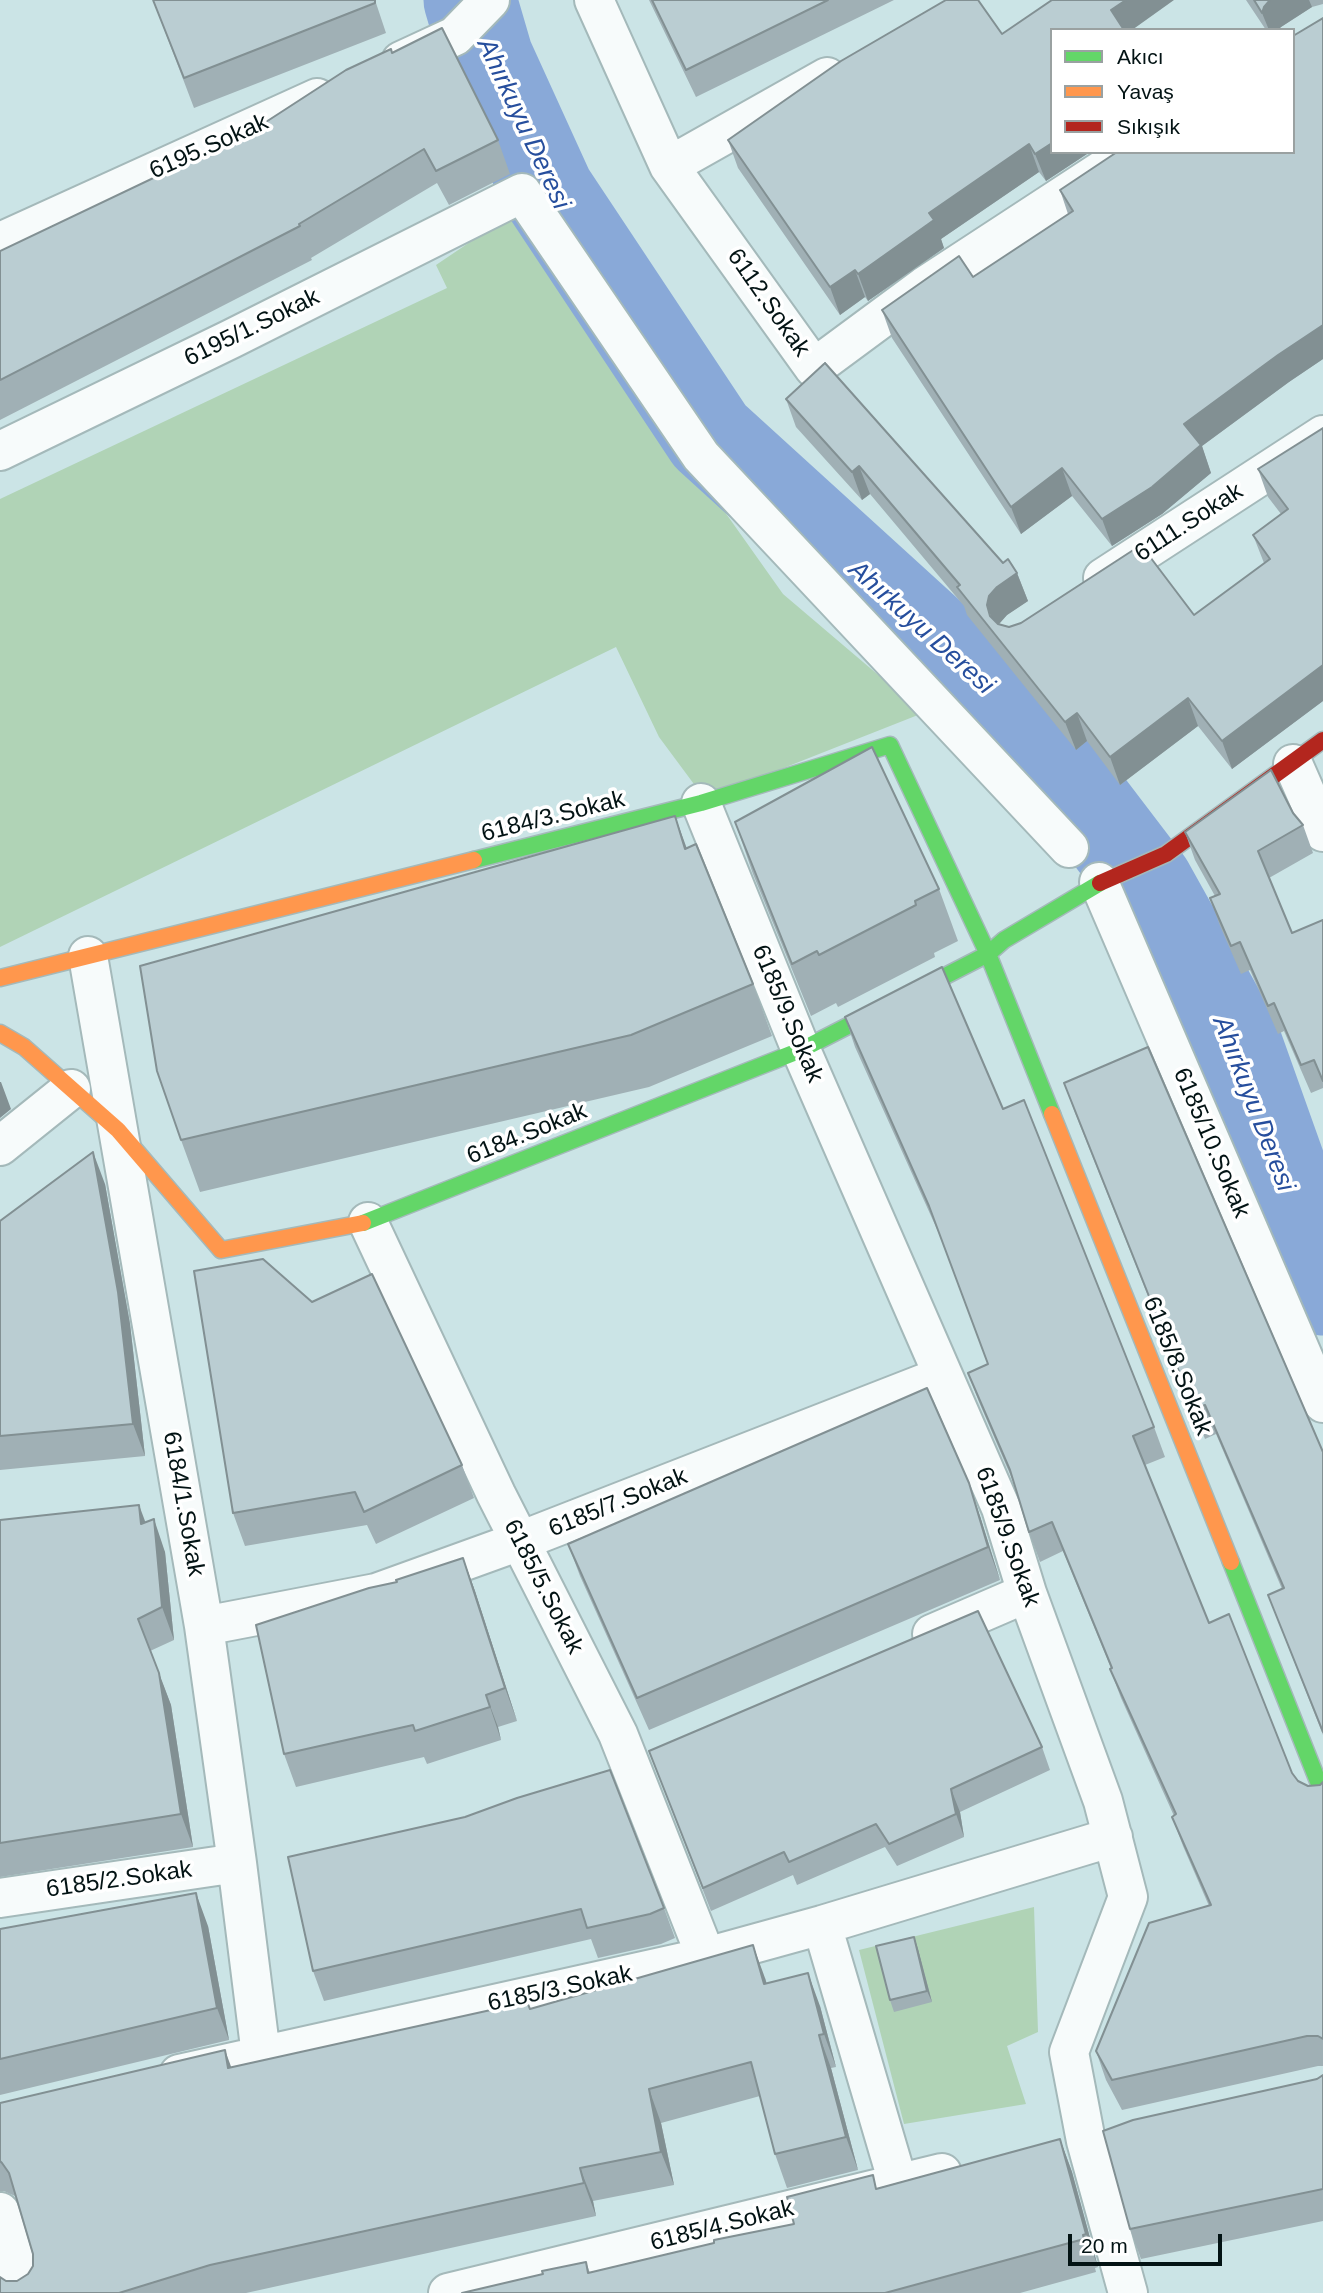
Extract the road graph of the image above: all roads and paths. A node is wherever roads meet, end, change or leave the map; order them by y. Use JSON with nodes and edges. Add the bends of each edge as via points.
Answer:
{"nodes":[{"id":1,"x":490,"y":0,"type":"edge"},
{"id":2,"x":594,"y":0,"type":"edge"},
{"id":3,"x":857,"y":60,"type":"edge"},
{"id":4,"x":1127,"y":154,"type":"edge"},
{"id":5,"x":669,"y":166,"type":"junction"},
{"id":6,"x":0,"y":242,"type":"edge"},
{"id":7,"x":1323,"y":435,"type":"edge"},
{"id":8,"x":0,"y":451,"type":"edge"},
{"id":9,"x":1077,"y":595,"type":"edge"},
{"id":10,"x":1323,"y":740,"type":"edge"},
{"id":11,"x":1293,"y":764,"type":"junction"},
{"id":12,"x":701,"y":803,"type":"junction"},
{"id":13,"x":1323,"y":832,"type":"edge"},
{"id":14,"x":1069,"y":848,"type":"dead end"},
{"id":15,"x":1105,"y":879,"type":"junction"},
{"id":16,"x":988,"y":954,"type":"junction"},
{"id":17,"x":88,"y":956,"type":"junction"},
{"id":18,"x":0,"y":978,"type":"edge"},
{"id":19,"x":0,"y":1032,"type":"edge"},
{"id":20,"x":802,"y":1050,"type":"junction"},
{"id":21,"x":71,"y":1089,"type":"junction"},
{"id":22,"x":118,"y":1130,"type":"junction"},
{"id":23,"x":0,"y":1146,"type":"edge"},
{"id":24,"x":368,"y":1222,"type":"junction"},
{"id":25,"x":943,"y":1376,"type":"junction"},
{"id":26,"x":1323,"y":1403,"type":"edge"},
{"id":27,"x":520,"y":1541,"type":"junction"},
{"id":28,"x":1027,"y":1593,"type":"junction"},
{"id":29,"x":204,"y":1626,"type":"junction"},
{"id":30,"x":899,"y":1648,"type":"edge"},
{"id":31,"x":1323,"y":1794,"type":"edge"},
{"id":32,"x":1112,"y":1837,"type":"junction"},
{"id":33,"x":237,"y":1863,"type":"junction"},
{"id":34,"x":0,"y":1898,"type":"edge"},
{"id":35,"x":822,"y":1925,"type":"junction"},
{"id":36,"x":706,"y":1957,"type":"junction"},
{"id":37,"x":261,"y":2055,"type":"junction"},
{"id":38,"x":144,"y":2083,"type":"edge"},
{"id":39,"x":1126,"y":2132,"type":"edge"},
{"id":40,"x":1086,"y":2141,"type":"junction"},
{"id":41,"x":1046,"y":2150,"type":"edge"},
{"id":42,"x":978,"y":2165,"type":"edge"},
{"id":43,"x":898,"y":2183,"type":"junction"},
{"id":44,"x":0,"y":2213,"type":"edge"},
{"id":45,"x":24,"y":2293,"type":"edge"},
{"id":46,"x":448,"y":2293,"type":"edge"},
{"id":47,"x":1128,"y":2293,"type":"edge"}],
"edges":[{"from":1,"to":6,"type":"street","name":"6195.Sokak","via":[[455,36]]},
{"from":2,"to":5,"type":"street"},
{"from":3,"to":5,"type":"street"},
{"from":4,"to":5,"type":"street","name":"6112.Sokak","via":[[925,286],[814,368]]},
{"from":7,"to":9,"type":"street","name":"6111.Sokak"},
{"from":8,"to":14,"type":"street","name":"6195/1.Sokak","via":[[523,193],[701,456]]},
{"from":10,"to":11,"type":"street","name":"6184.Sokak"},
{"from":11,"to":13,"type":"street"},
{"from":11,"to":15,"type":"street","name":"6184.Sokak","via":[[1166,854]]},
{"from":12,"to":16,"type":"street","name":"6184/3.Sokak","via":[[890,744]]},
{"from":12,"to":17,"type":"street","name":"6184/3.Sokak"},
{"from":12,"to":20,"type":"street","name":"6185/9.Sokak"},
{"from":15,"to":16,"type":"street","name":"6184.Sokak","via":[[1003,940]]},
{"from":15,"to":26,"type":"street","name":"6185/10.Sokak"},
{"from":16,"to":20,"type":"street","name":"6184.Sokak"},
{"from":16,"to":31,"type":"street","name":"6185/8.Sokak"},
{"from":17,"to":18,"type":"street","name":"6184/3.Sokak"},
{"from":17,"to":22,"type":"street","name":"6184/1.Sokak"},
{"from":19,"to":21,"type":"street","name":"6184.Sokak"},
{"from":20,"to":24,"type":"street","name":"6184.Sokak"},
{"from":20,"to":25,"type":"street","name":"6185/9.Sokak"},
{"from":21,"to":22,"type":"street","name":"6184.Sokak"},
{"from":21,"to":23,"type":"street"},
{"from":22,"to":24,"type":"street","name":"6184.Sokak","via":[[221,1250]]},
{"from":22,"to":29,"type":"street","name":"6184/1.Sokak"},
{"from":24,"to":27,"type":"street","name":"6185/5.Sokak"},
{"from":25,"to":27,"type":"street","name":"6185/7.Sokak"},
{"from":25,"to":28,"type":"street","name":"6185/9.Sokak","via":[[1001,1508]]},
{"from":27,"to":29,"type":"street","name":"6185/7.Sokak","via":[[376,1593]]},
{"from":27,"to":36,"type":"street","name":"6185/5.Sokak","via":[[618,1734],[643,1757]]},
{"from":28,"to":30,"type":"street"},
{"from":28,"to":32,"type":"street","name":"6185/9.Sokak"},
{"from":29,"to":33,"type":"street","name":"6184/1.Sokak"},
{"from":32,"to":35,"type":"street","name":"6185/3.Sokak"},
{"from":32,"to":40,"type":"street","name":"6185/9.Sokak","via":[[1128,1897],[1069,2052]]},
{"from":33,"to":34,"type":"street","name":"6185/2.Sokak"},
{"from":33,"to":37,"type":"street","name":"6184/1.Sokak"},
{"from":35,"to":36,"type":"street","name":"6185/3.Sokak"},
{"from":35,"to":43,"type":"street"},
{"from":36,"to":37,"type":"street","name":"6185/3.Sokak"},
{"from":37,"to":38,"type":"street","name":"6185/3.Sokak"},
{"from":39,"to":40,"type":"street"},
{"from":40,"to":41,"type":"street"},
{"from":40,"to":47,"type":"street","name":"6185/9.Sokak"},
{"from":42,"to":43,"type":"street","name":"6185/4.Sokak"},
{"from":43,"to":46,"type":"street","name":"6185/4.Sokak"},
{"from":44,"to":45,"type":"street"}]}
